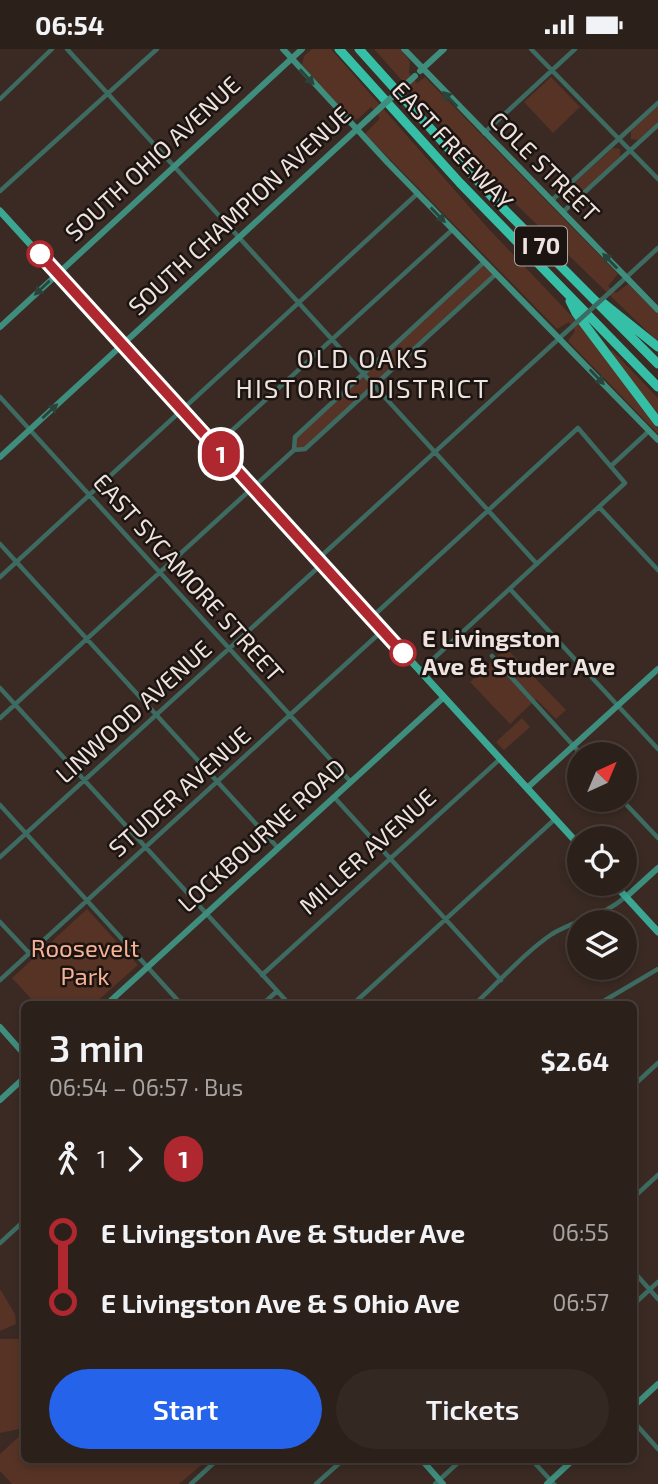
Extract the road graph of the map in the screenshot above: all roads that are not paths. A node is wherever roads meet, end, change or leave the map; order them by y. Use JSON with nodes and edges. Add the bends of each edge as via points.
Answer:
{"nodes":[{"id":1,"x":52,"y":49,"type":"edge"},
{"id":2,"x":67,"y":49,"type":"edge"},
{"id":3,"x":157,"y":49,"type":"edge"},
{"id":4,"x":283,"y":49,"type":"edge"},
{"id":5,"x":302,"y":49,"type":"edge"},
{"id":6,"x":339,"y":49,"type":"edge"},
{"id":7,"x":359,"y":49,"type":"edge"},
{"id":8,"x":404,"y":49,"type":"edge"},
{"id":9,"x":444,"y":49,"type":"edge"},
{"id":10,"x":531,"y":49,"type":"edge"},
{"id":11,"x":575,"y":49,"type":"edge"},
{"id":12,"x":291,"y":59,"type":"junction"},
{"id":13,"x":422,"y":70,"type":"junction"},
{"id":14,"x":552,"y":70,"type":"junction"},
{"id":15,"x":108,"y":94,"type":"junction"},
{"id":16,"x":0,"y":99,"type":"edge"},
{"id":17,"x":658,"y":103,"type":"edge"},
{"id":18,"x":658,"y":125,"type":"edge"},
{"id":19,"x":356,"y":130,"type":"junction"},
{"id":20,"x":484,"y":133,"type":"junction"},
{"id":21,"x":619,"y":139,"type":"junction"},
{"id":22,"x":631,"y":150,"type":"junction"},
{"id":23,"x":174,"y":166,"type":"junction"},
{"id":24,"x":658,"y":179,"type":"edge"},
{"id":25,"x":0,"y":191,"type":"edge"},
{"id":26,"x":417,"y":194,"type":"junction"},
{"id":27,"x":551,"y":201,"type":"junction"},
{"id":28,"x":0,"y":211,"type":"edge"},
{"id":29,"x":563,"y":212,"type":"junction"},
{"id":30,"x":452,"y":230,"type":"junction"},
{"id":31,"x":239,"y":238,"type":"junction"},
{"id":32,"x":658,"y":248,"type":"edge"},
{"id":33,"x":484,"y":262,"type":"junction"},
{"id":34,"x":57,"y":274,"type":"junction"},
{"id":35,"x":496,"y":274,"type":"junction"},
{"id":36,"x":626,"y":277,"type":"junction"},
{"id":37,"x":567,"y":293,"type":"junction"},
{"id":38,"x":590,"y":295,"type":"junction"},
{"id":39,"x":299,"y":303,"type":"junction"},
{"id":40,"x":658,"y":310,"type":"edge"},
{"id":41,"x":0,"y":327,"type":"edge"},
{"id":42,"x":559,"y":338,"type":"junction"},
{"id":43,"x":332,"y":339,"type":"junction"},
{"id":44,"x":122,"y":345,"type":"junction"},
{"id":45,"x":658,"y":347,"type":"edge"},
{"id":46,"x":658,"y":364,"type":"edge"},
{"id":47,"x":363,"y":374,"type":"junction"},
{"id":48,"x":374,"y":386,"type":"junction"},
{"id":49,"x":658,"y":387,"type":"edge"},
{"id":50,"x":0,"y":397,"type":"edge"},
{"id":51,"x":182,"y":410,"type":"junction"},
{"id":52,"x":658,"y":422,"type":"edge"},
{"id":53,"x":30,"y":430,"type":"junction"},
{"id":54,"x":649,"y":431,"type":"junction"},
{"id":55,"x":658,"y":440,"type":"edge"},
{"id":56,"x":214,"y":446,"type":"junction"},
{"id":57,"x":294,"y":450,"type":"junction"},
{"id":58,"x":435,"y":452,"type":"junction"},
{"id":59,"x":0,"y":457,"type":"edge"},
{"id":60,"x":611,"y":466,"type":"junction"},
{"id":61,"x":253,"y":488,"type":"junction"},
{"id":62,"x":89,"y":495,"type":"junction"},
{"id":63,"x":599,"y":507,"type":"junction"},
{"id":64,"x":488,"y":510,"type":"junction"},
{"id":65,"x":0,"y":544,"type":"edge"},
{"id":66,"x":17,"y":562,"type":"junction"},
{"id":67,"x":320,"y":562,"type":"junction"},
{"id":68,"x":537,"y":564,"type":"junction"},
{"id":69,"x":658,"y":571,"type":"edge"},
{"id":70,"x":160,"y":572,"type":"junction"},
{"id":71,"x":0,"y":577,"type":"edge"},
{"id":72,"x":510,"y":589,"type":"junction"},
{"id":73,"x":371,"y":617,"type":"junction"},
{"id":74,"x":383,"y":630,"type":"junction"},
{"id":75,"x":87,"y":639,"type":"junction"},
{"id":76,"x":230,"y":649,"type":"junction"},
{"id":77,"x":492,"y":656,"type":"dead end"},
{"id":78,"x":658,"y":669,"type":"edge"},
{"id":79,"x":421,"y":671,"type":"junction"},
{"id":80,"x":0,"y":688,"type":"edge"},
{"id":81,"x":444,"y":697,"type":"junction"},
{"id":82,"x":15,"y":705,"type":"junction"},
{"id":83,"x":618,"y":705,"type":"junction"},
{"id":84,"x":156,"y":715,"type":"junction"},
{"id":85,"x":290,"y":715,"type":"junction"},
{"id":86,"x":0,"y":718,"type":"edge"},
{"id":87,"x":569,"y":742,"type":"edge"},
{"id":88,"x":577,"y":742,"type":"edge"},
{"id":89,"x":658,"y":749,"type":"edge"},
{"id":90,"x":567,"y":751,"type":"edge"},
{"id":91,"x":500,"y":758,"type":"junction"},
{"id":92,"x":85,"y":781,"type":"junction"},
{"id":93,"x":217,"y":782,"type":"junction"},
{"id":94,"x":351,"y":782,"type":"junction"},
{"id":95,"x":527,"y":788,"type":"junction"},
{"id":96,"x":334,"y":797,"type":"junction"},
{"id":97,"x":0,"y":805,"type":"edge"},
{"id":98,"x":633,"y":812,"type":"edge"},
{"id":99,"x":555,"y":820,"type":"junction"},
{"id":100,"x":567,"y":832,"type":"edge"},
{"id":101,"x":26,"y":834,"type":"junction"},
{"id":102,"x":658,"y":838,"type":"edge"},
{"id":103,"x":145,"y":847,"type":"junction"},
{"id":104,"x":278,"y":848,"type":"junction"},
{"id":105,"x":0,"y":857,"type":"edge"},
{"id":106,"x":390,"y":858,"type":"junction"},
{"id":107,"x":658,"y":868,"type":"edge"},
{"id":108,"x":626,"y":897,"type":"junction"},
{"id":109,"x":87,"y":900,"type":"junction"},
{"id":110,"x":206,"y":913,"type":"junction"},
{"id":111,"x":446,"y":919,"type":"junction"},
{"id":112,"x":0,"y":922,"type":"edge"},
{"id":113,"x":658,"y":932,"type":"edge"},
{"id":114,"x":29,"y":953,"type":"junction"},
{"id":115,"x":147,"y":966,"type":"junction"},
{"id":116,"x":658,"y":969,"type":"edge"},
{"id":117,"x":262,"y":975,"type":"junction"},
{"id":118,"x":0,"y":979,"type":"edge"},
{"id":119,"x":501,"y":980,"type":"junction"},
{"id":120,"x":277,"y":991,"type":"junction"},
{"id":121,"x":110,"y":1001,"type":"edge"},
{"id":122,"x":178,"y":1001,"type":"edge"},
{"id":123,"x":266,"y":1001,"type":"edge"},
{"id":124,"x":286,"y":1001,"type":"edge"},
{"id":125,"x":356,"y":1001,"type":"edge"},
{"id":126,"x":478,"y":1001,"type":"edge"},
{"id":127,"x":604,"y":1001,"type":"edge"},
{"id":128,"x":0,"y":1027,"type":"edge"},
{"id":129,"x":21,"y":1051,"type":"edge"},
{"id":130,"x":658,"y":1063,"type":"edge"},
{"id":131,"x":21,"y":1081,"type":"edge"},
{"id":132,"x":637,"y":1082,"type":"edge"},
{"id":133,"x":0,"y":1100,"type":"edge"},
{"id":134,"x":658,"y":1175,"type":"edge"},
{"id":135,"x":637,"y":1194,"type":"edge"},
{"id":136,"x":21,"y":1224,"type":"edge"},
{"id":137,"x":0,"y":1243,"type":"edge"},
{"id":138,"x":637,"y":1275,"type":"edge"},
{"id":139,"x":658,"y":1282,"type":"edge"},
{"id":140,"x":649,"y":1289,"type":"junction"},
{"id":141,"x":658,"y":1299,"type":"edge"},
{"id":142,"x":637,"y":1301,"type":"edge"},
{"id":143,"x":658,"y":1384,"type":"edge"},
{"id":144,"x":637,"y":1403,"type":"edge"},
{"id":145,"x":637,"y":1425,"type":"edge"},
{"id":146,"x":658,"y":1449,"type":"edge"},
{"id":147,"x":214,"y":1463,"type":"edge"},
{"id":148,"x":340,"y":1463,"type":"edge"},
{"id":149,"x":424,"y":1463,"type":"edge"},
{"id":150,"x":458,"y":1463,"type":"edge"},
{"id":151,"x":534,"y":1463,"type":"edge"},
{"id":152,"x":570,"y":1463,"type":"edge"},
{"id":153,"x":439,"y":1483,"type":"edge"},
{"id":154,"x":551,"y":1483,"type":"edge"},
{"id":155,"x":191,"y":1484,"type":"edge"},
{"id":156,"x":316,"y":1484,"type":"edge"}],
"edges":[{"from":1,"to":16,"type":"street"},
{"from":2,"to":15,"type":"street"},
{"from":3,"to":15,"type":"street"},
{"from":4,"to":12,"type":"street"},
{"from":5,"to":12,"type":"street","name":"SOUTH OHIO AVENUE"},
{"from":6,"to":37,"type":"highway","name":"EAST FREEWAY","number":"I 70"},
{"from":7,"to":38,"type":"highway","name":"EAST FREEWAY","number":"I 70","via":[[450,152]]},
{"from":8,"to":13,"type":"street","name":"COLE STREET"},
{"from":9,"to":13,"type":"street","name":"SOUTH CHAMPION AVENUE"},
{"from":10,"to":14,"type":"street"},
{"from":11,"to":14,"type":"street"},
{"from":12,"to":19,"type":"street","one_way":true},
{"from":12,"to":23,"type":"street","name":"SOUTH OHIO AVENUE"},
{"from":13,"to":19,"type":"street","name":"SOUTH CHAMPION AVENUE","bridge":true},
{"from":20,"to":13,"type":"street","name":"COLE STREET","one_way":true},
{"from":14,"to":20,"type":"street"},
{"from":14,"to":21,"type":"street"},
{"from":15,"to":23,"type":"street"},
{"from":15,"to":25,"type":"street"},
{"from":17,"to":21,"type":"street"},
{"from":18,"to":22,"type":"street"},
{"from":19,"to":26,"type":"street"},
{"from":19,"to":31,"type":"street","name":"SOUTH CHAMPION AVENUE"},
{"from":20,"to":27,"type":"street","name":"COLE STREET"},
{"from":21,"to":22,"type":"street"},
{"from":21,"to":27,"type":"street"},
{"from":22,"to":24,"type":"street"},
{"from":22,"to":29,"type":"street"},
{"from":23,"to":31,"type":"street"},
{"from":23,"to":34,"type":"street","name":"SOUTH OHIO AVENUE"},
{"from":26,"to":30,"type":"street","one_way":true},
{"from":26,"to":39,"type":"street"},
{"from":27,"to":29,"type":"street","name":"COLE STREET"},
{"from":28,"to":34,"type":"main road"},
{"from":36,"to":29,"type":"street","name":"COLE STREET","one_way":true},
{"from":30,"to":33,"type":"street"},
{"from":30,"to":43,"type":"street"},
{"from":31,"to":39,"type":"street"},
{"from":31,"to":44,"type":"street","name":"SOUTH CHAMPION AVENUE"},
{"from":32,"to":36,"type":"street","name":"LINWOOD AVENUE"},
{"from":33,"to":35,"type":"street"},
{"from":33,"to":47,"type":"street"},
{"from":34,"to":41,"type":"street","name":"SOUTH OHIO AVENUE","one_way":true},
{"from":34,"to":44,"type":"main road"},
{"from":35,"to":42,"type":"street"},
{"from":35,"to":48,"type":"street"},
{"from":36,"to":40,"type":"street","name":"COLE STREET"},
{"from":36,"to":42,"type":"street","name":"LINWOOD AVENUE","bridge":true},
{"from":37,"to":49,"type":"highway","name":"EAST FREEWAY","number":"I 70"},
{"from":37,"to":52,"type":"highway","via":[[576,313]]},
{"from":38,"to":45,"type":"highway"},
{"from":38,"to":46,"type":"highway","name":"EAST FREEWAY","number":"I 70"},
{"from":39,"to":43,"type":"street"},
{"from":39,"to":51,"type":"street"},
{"from":42,"to":54,"type":"street","one_way":true},
{"from":42,"to":58,"type":"street","name":"LINWOOD AVENUE"},
{"from":43,"to":47,"type":"street"},
{"from":43,"to":56,"type":"street"},
{"from":44,"to":51,"type":"main road"},
{"from":53,"to":44,"type":"street","name":"SOUTH CHAMPION AVENUE","one_way":true},
{"from":47,"to":48,"type":"street"},
{"from":47,"to":57,"type":"street","via":[[295,437]]},
{"from":48,"to":57,"type":"street","via":[[304,449]]},
{"from":48,"to":58,"type":"street"},
{"from":50,"to":53,"type":"street","name":"EAST SYCAMORE STREET"},
{"from":51,"to":56,"type":"main road"},
{"from":51,"to":62,"type":"street"},
{"from":53,"to":59,"type":"street","name":"SOUTH CHAMPION AVENUE"},
{"from":53,"to":62,"type":"street","name":"EAST SYCAMORE STREET"},
{"from":54,"to":55,"type":"street"},
{"from":54,"to":60,"type":"street"},
{"from":56,"to":61,"type":"main road"},
{"from":57,"to":61,"type":"street"},
{"from":58,"to":64,"type":"street"},
{"from":58,"to":67,"type":"street","name":"LINWOOD AVENUE"},
{"from":60,"to":63,"type":"street","via":[[625,483]]},
{"from":60,"to":64,"type":"street","via":[[578,428]]},
{"from":61,"to":67,"type":"main road"},
{"from":61,"to":70,"type":"street"},
{"from":62,"to":66,"type":"street"},
{"from":62,"to":70,"type":"street","name":"EAST SYCAMORE STREET"},
{"from":63,"to":68,"type":"street"},
{"from":63,"to":69,"type":"street"},
{"from":64,"to":68,"type":"street"},
{"from":64,"to":73,"type":"street"},
{"from":65,"to":66,"type":"street"},
{"from":66,"to":71,"type":"street"},
{"from":66,"to":75,"type":"street"},
{"from":67,"to":73,"type":"main road"},
{"from":67,"to":76,"type":"street","name":"LINWOOD AVENUE"},
{"from":68,"to":72,"type":"street"},
{"from":70,"to":75,"type":"street"},
{"from":70,"to":76,"type":"street","name":"EAST SYCAMORE STREET"},
{"from":72,"to":79,"type":"street"},
{"from":72,"to":83,"type":"street"},
{"from":73,"to":74,"type":"main road"},
{"from":74,"to":79,"type":"main road"},
{"from":74,"to":85,"type":"street","name":"STUDER AVENUE"},
{"from":75,"to":82,"type":"street"},
{"from":75,"to":84,"type":"street"},
{"from":76,"to":84,"type":"street","name":"LINWOOD AVENUE"},
{"from":76,"to":85,"type":"street","name":"EAST SYCAMORE STREET"},
{"from":77,"to":87,"type":"street"},
{"from":78,"to":83,"type":"street"},
{"from":79,"to":81,"type":"main road"},
{"from":80,"to":82,"type":"street"},
{"from":81,"to":91,"type":"main road"},
{"from":81,"to":94,"type":"street","name":"LOCKBOURNE ROAD"},
{"from":82,"to":86,"type":"street"},
{"from":82,"to":92,"type":"street"},
{"from":83,"to":88,"type":"street"},
{"from":83,"to":89,"type":"street"},
{"from":84,"to":92,"type":"street","name":"LINWOOD AVENUE"},
{"from":84,"to":93,"type":"street"},
{"from":85,"to":93,"type":"street","name":"STUDER AVENUE"},
{"from":85,"to":94,"type":"street","name":"EAST SYCAMORE STREET"},
{"from":90,"to":95,"type":"street"},
{"from":91,"to":95,"type":"main road"},
{"from":91,"to":106,"type":"street","name":"MILLER AVENUE"},
{"from":92,"to":101,"type":"street","name":"LINWOOD AVENUE"},
{"from":92,"to":103,"type":"street"},
{"from":93,"to":103,"type":"street","name":"STUDER AVENUE"},
{"from":93,"to":104,"type":"street"},
{"from":94,"to":96,"type":"street","name":"LOCKBOURNE ROAD"},
{"from":95,"to":99,"type":"main road"},
{"from":96,"to":104,"type":"street","name":"LOCKBOURNE ROAD"},
{"from":96,"to":106,"type":"street"},
{"from":97,"to":101,"type":"street"},
{"from":98,"to":102,"type":"street"},
{"from":99,"to":100,"type":"main road"},
{"from":99,"to":111,"type":"street"},
{"from":101,"to":105,"type":"street","name":"LINWOOD AVENUE"},
{"from":101,"to":109,"type":"street"},
{"from":103,"to":109,"type":"street","name":"STUDER AVENUE"},
{"from":103,"to":110,"type":"street"},
{"from":104,"to":110,"type":"street","name":"LOCKBOURNE ROAD"},
{"from":106,"to":111,"type":"street"},
{"from":106,"to":117,"type":"street","name":"MILLER AVENUE"},
{"from":107,"to":108,"type":"street"},
{"from":108,"to":113,"type":"main road"},
{"from":108,"to":119,"type":"street","via":[[600,916],[550,936]]},
{"from":109,"to":114,"type":"street","name":"STUDER AVENUE"},
{"from":109,"to":115,"type":"street"},
{"from":110,"to":115,"type":"street","name":"LOCKBOURNE ROAD"},
{"from":110,"to":117,"type":"street"},
{"from":111,"to":119,"type":"street"},
{"from":111,"to":125,"type":"street"},
{"from":112,"to":114,"type":"street"},
{"from":114,"to":118,"type":"street","name":"STUDER AVENUE"},
{"from":115,"to":121,"type":"street","name":"LOCKBOURNE ROAD"},
{"from":115,"to":122,"type":"street"},
{"from":116,"to":127,"type":"street"},
{"from":117,"to":120,"type":"street"},
{"from":119,"to":126,"type":"street"},
{"from":120,"to":123,"type":"street"},
{"from":120,"to":124,"type":"street"},
{"from":128,"to":129,"type":"street"},
{"from":130,"to":132,"type":"street"},
{"from":131,"to":133,"type":"street"},
{"from":134,"to":135,"type":"street"},
{"from":136,"to":137,"type":"street"},
{"from":138,"to":140,"type":"street"},
{"from":139,"to":140,"type":"street"},
{"from":140,"to":141,"type":"street"},
{"from":140,"to":142,"type":"street"},
{"from":143,"to":144,"type":"street"},
{"from":145,"to":146,"type":"street"},
{"from":147,"to":155,"type":"street"},
{"from":148,"to":156,"type":"street"},
{"from":149,"to":153,"type":"street"},
{"from":150,"to":153,"type":"street"},
{"from":151,"to":154,"type":"street"},
{"from":152,"to":154,"type":"street"}]}
